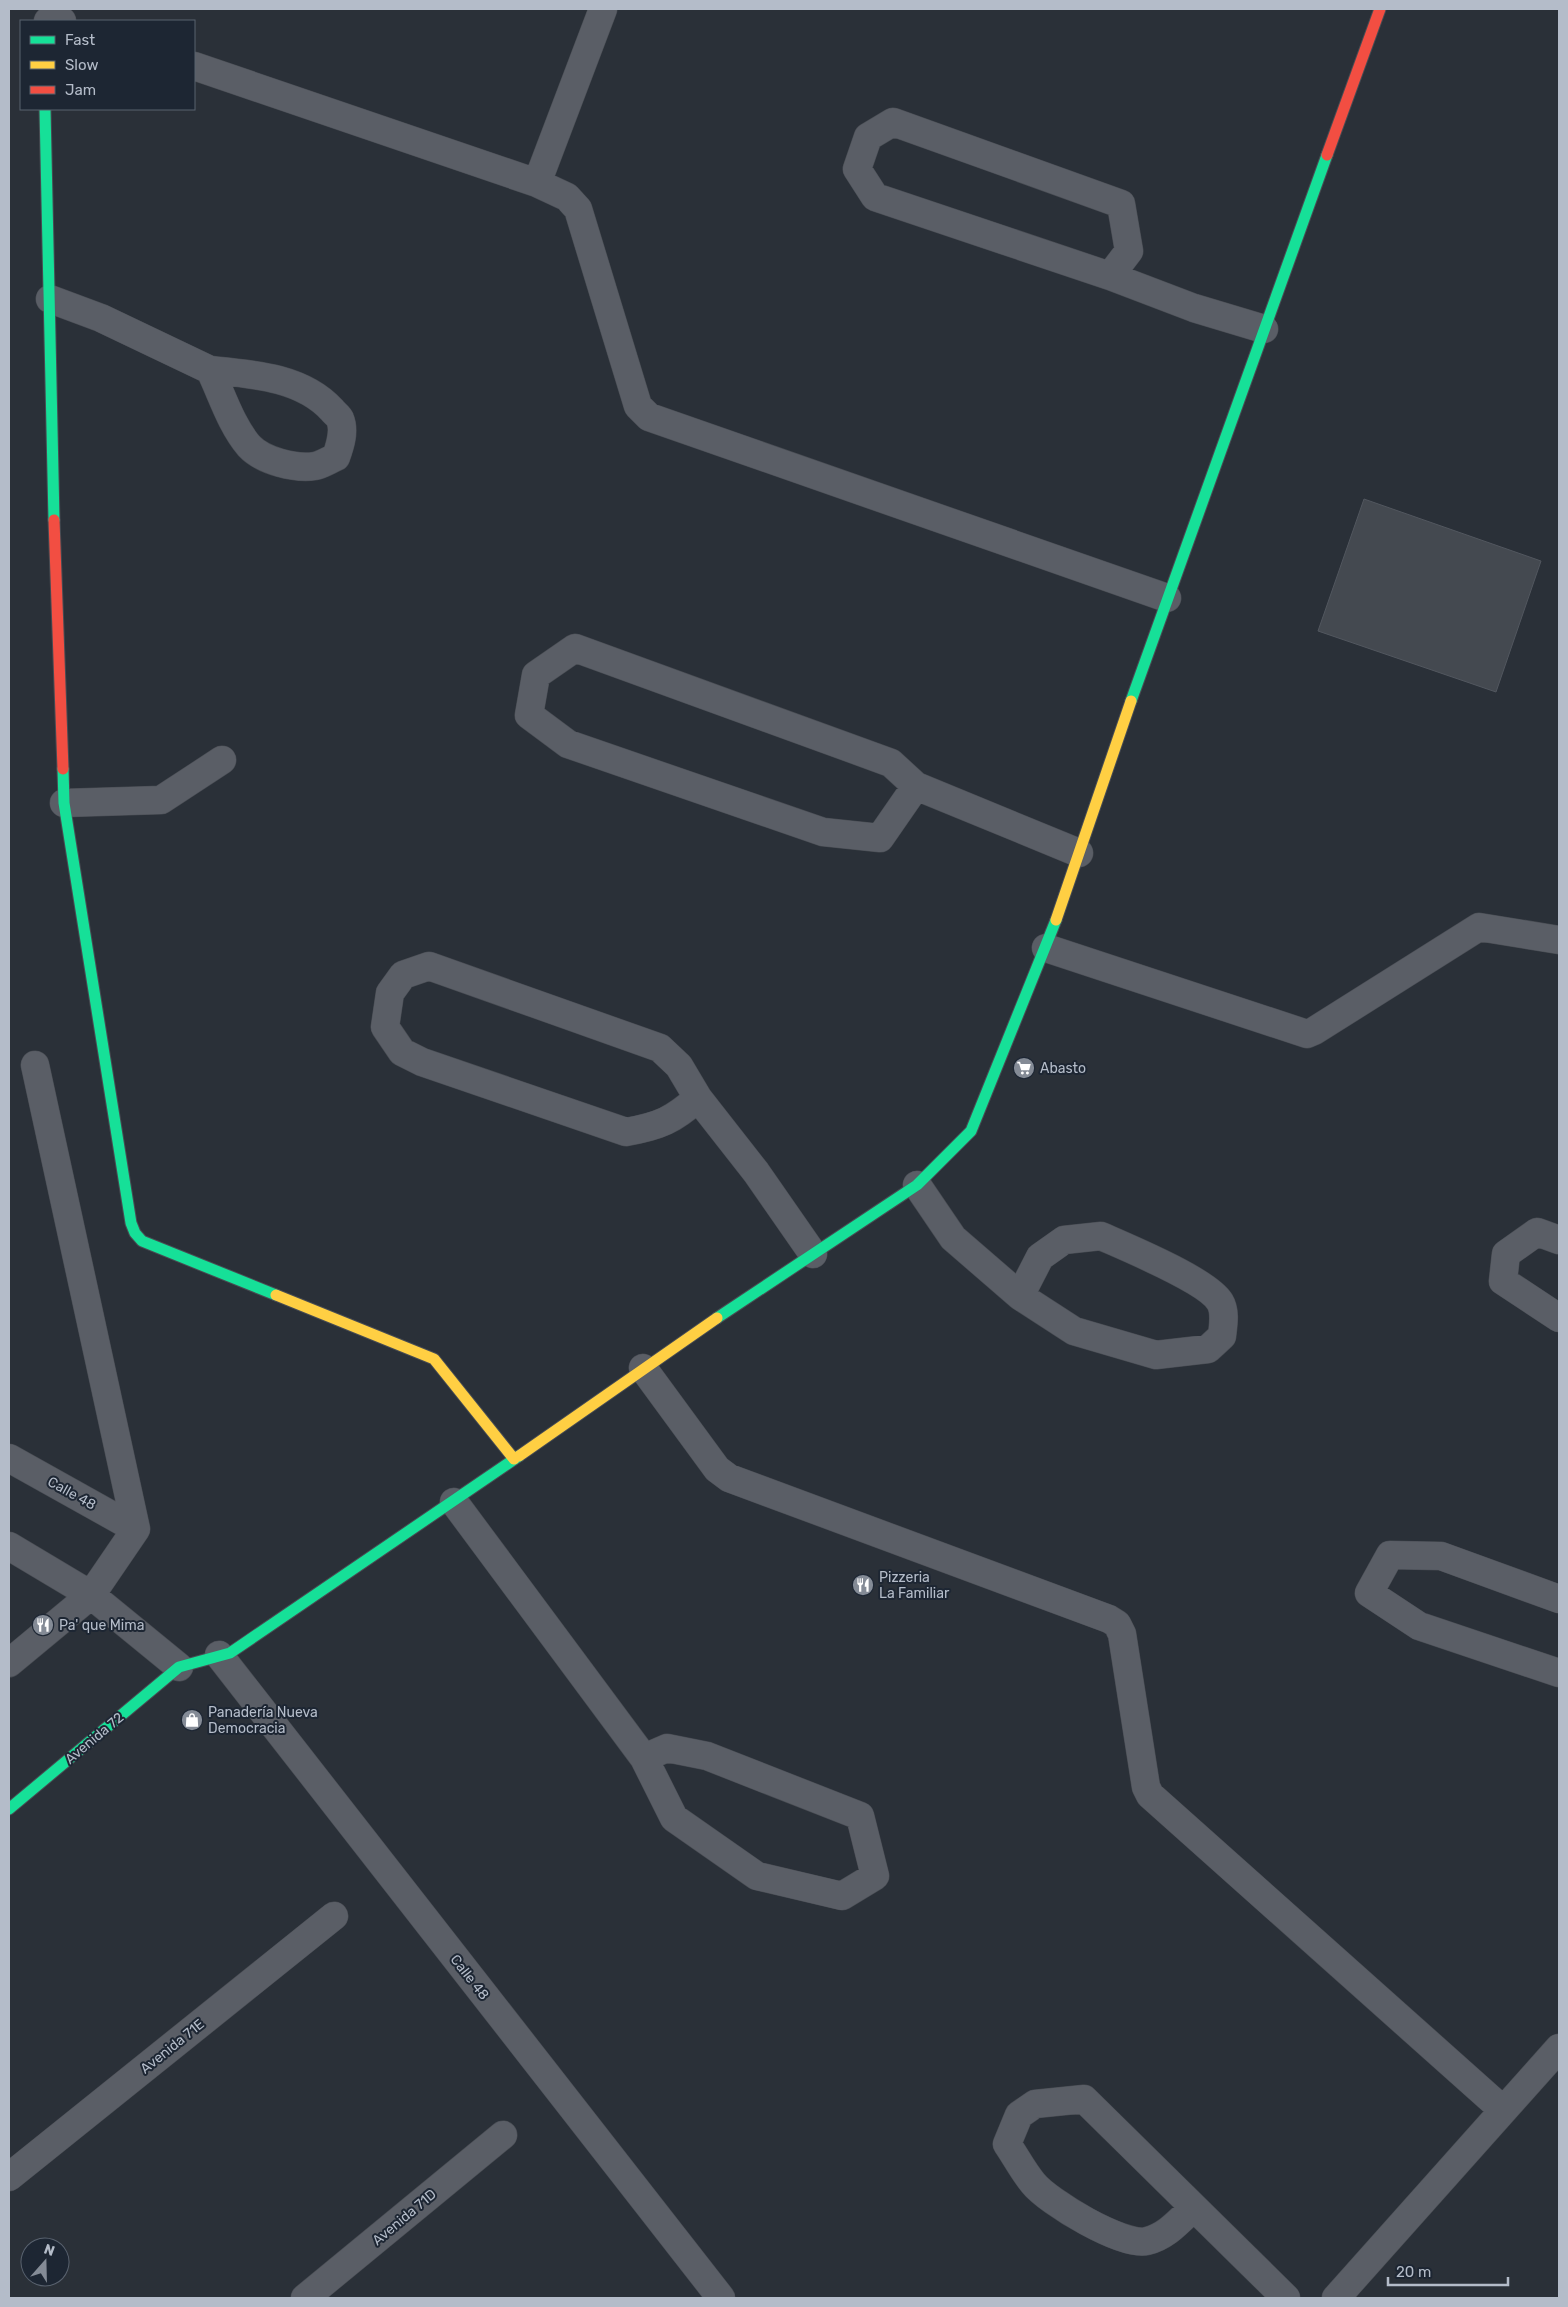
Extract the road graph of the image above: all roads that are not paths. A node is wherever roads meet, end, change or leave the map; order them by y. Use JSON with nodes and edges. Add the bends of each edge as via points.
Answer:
{"nodes":[{"id":1,"x":603,"y":9,"type":"edge"},
{"id":2,"x":1380,"y":9,"type":"edge"},
{"id":3,"x":195,"y":66,"type":"edge"},
{"id":4,"x":45,"y":110,"type":"edge"},
{"id":5,"x":537,"y":183,"type":"junction"},
{"id":6,"x":1110,"y":276,"type":"junction"},
{"id":7,"x":50,"y":299,"type":"junction"},
{"id":8,"x":1264,"y":329,"type":"junction"},
{"id":9,"x":210,"y":370,"type":"junction"},
{"id":10,"x":1168,"y":598,"type":"junction"},
{"id":11,"x":222,"y":760,"type":"dead end"},
{"id":12,"x":916,"y":786,"type":"junction"},
{"id":13,"x":64,"y":803,"type":"junction"},
{"id":14,"x":1079,"y":853,"type":"junction"},
{"id":15,"x":1559,"y":940,"type":"edge"},
{"id":16,"x":1046,"y":948,"type":"junction"},
{"id":17,"x":35,"y":1065,"type":"dead end"},
{"id":18,"x":698,"y":1098,"type":"junction"},
{"id":19,"x":917,"y":1185,"type":"junction"},
{"id":20,"x":1559,"y":1240,"type":"edge"},
{"id":21,"x":813,"y":1254,"type":"junction"},
{"id":22,"x":1020,"y":1296,"type":"junction"},
{"id":23,"x":1559,"y":1318,"type":"edge"},
{"id":24,"x":643,"y":1368,"type":"junction"},
{"id":25,"x":9,"y":1458,"type":"edge"},
{"id":26,"x":514,"y":1459,"type":"junction"},
{"id":27,"x":454,"y":1502,"type":"junction"},
{"id":28,"x":136,"y":1529,"type":"junction"},
{"id":29,"x":9,"y":1546,"type":"edge"},
{"id":30,"x":91,"y":1595,"type":"junction"},
{"id":31,"x":1559,"y":1599,"type":"edge"},
{"id":32,"x":219,"y":1655,"type":"junction"},
{"id":33,"x":9,"y":1663,"type":"edge"},
{"id":34,"x":179,"y":1667,"type":"junction"},
{"id":35,"x":1559,"y":1673,"type":"edge"},
{"id":36,"x":644,"y":1758,"type":"junction"},
{"id":37,"x":9,"y":1809,"type":"edge"},
{"id":38,"x":334,"y":1916,"type":"dead end"},
{"id":39,"x":1559,"y":2048,"type":"edge"},
{"id":40,"x":1503,"y":2110,"type":"junction"},
{"id":41,"x":503,"y":2135,"type":"dead end"},
{"id":42,"x":9,"y":2177,"type":"edge"},
{"id":43,"x":1193,"y":2208,"type":"junction"},
{"id":44,"x":305,"y":2298,"type":"edge"},
{"id":45,"x":721,"y":2298,"type":"edge"},
{"id":46,"x":1286,"y":2298,"type":"edge"},
{"id":47,"x":1336,"y":2298,"type":"edge"}],
"edges":[{"from":1,"to":5,"type":"street"},
{"from":2,"to":8,"type":"street"},
{"from":3,"to":5,"type":"street"},
{"from":4,"to":7,"type":"street"},
{"from":5,"to":10,"type":"street","via":[[567,197],[578,209],[642,412]]},
{"from":6,"to":6,"type":"street","via":[[1129,251],[1121,204],[893,122],[868,137],[856,169],[875,196]]},
{"from":6,"to":8,"type":"street","via":[[1194,308]]},
{"from":7,"to":9,"type":"street","via":[[101,318]]},
{"from":7,"to":13,"type":"street","via":[[55,572]]},
{"from":8,"to":10,"type":"street"},
{"from":9,"to":9,"type":"street","via":[[234,423],[250,447],[288,465],[315,466],[336,457],[342,441],[340,419],[325,402],[295,384],[254,374]]},
{"from":10,"to":14,"type":"street"},
{"from":11,"to":13,"type":"street","via":[[161,800]]},
{"from":12,"to":12,"type":"street","via":[[891,763],[575,648],[536,675],[529,715],[568,744],[823,832],[880,838]]},
{"from":12,"to":14,"type":"street"},
{"from":13,"to":26,"type":"street","via":[[135,1233],[142,1241],[434,1359]]},
{"from":14,"to":16,"type":"street"},
{"from":15,"to":16,"type":"street","via":[[1479,927],[1307,1034]]},
{"from":16,"to":19,"type":"street","via":[[971,1132]]},
{"from":17,"to":28,"type":"street"},
{"from":18,"to":18,"type":"street","via":[[679,1066],[660,1048],[429,966],[403,975],[390,993],[385,1027],[402,1052],[422,1062],[626,1132],[656,1127],[683,1112]]},
{"from":18,"to":21,"type":"street","via":[[756,1172]]},
{"from":19,"to":21,"type":"street"},
{"from":19,"to":22,"type":"street","via":[[953,1238]]},
{"from":20,"to":23,"type":"street","via":[[1537,1232],[1506,1254],[1503,1281]]},
{"from":21,"to":24,"type":"street"},
{"from":22,"to":22,"type":"street","via":[[1074,1331],[1156,1355],[1208,1349],[1222,1336],[1224,1319],[1220,1302],[1196,1282],[1101,1236],[1064,1240],[1040,1258]]},
{"from":24,"to":26,"type":"street"},
{"from":24,"to":40,"type":"street","via":[[717,1469],[729,1478],[1117,1624],[1122,1634],[1146,1787],[1150,1795]]},
{"from":25,"to":28,"type":"street","name":"Calle 48"},
{"from":26,"to":27,"type":"street"},
{"from":27,"to":32,"type":"street","via":[[230,1652]]},
{"from":27,"to":36,"type":"street"},
{"from":28,"to":30,"type":"street"},
{"from":29,"to":30,"type":"street"},
{"from":30,"to":33,"type":"street"},
{"from":30,"to":34,"type":"street"},
{"from":31,"to":35,"type":"street","via":[[1441,1556],[1390,1555],[1370,1593],[1419,1626]]},
{"from":32,"to":34,"type":"street"},
{"from":32,"to":45,"type":"street","name":"Calle 48"},
{"from":34,"to":37,"type":"street","name":"Avenida 72"},
{"from":36,"to":36,"type":"street","via":[[674,1818],[758,1876],[842,1896],[875,1876],[860,1816],[707,1756],[667,1748]]},
{"from":38,"to":42,"type":"street","name":"Avenida 71E"},
{"from":39,"to":40,"type":"street"},
{"from":40,"to":47,"type":"street"},
{"from":41,"to":44,"type":"street","name":"Avenida 71D"},
{"from":43,"to":43,"type":"street","via":[[1084,2100],[1035,2104],[1019,2115],[1008,2144],[1034,2184],[1070,2214],[1116,2235],[1144,2242],[1163,2236]]},
{"from":43,"to":46,"type":"street"}]}
